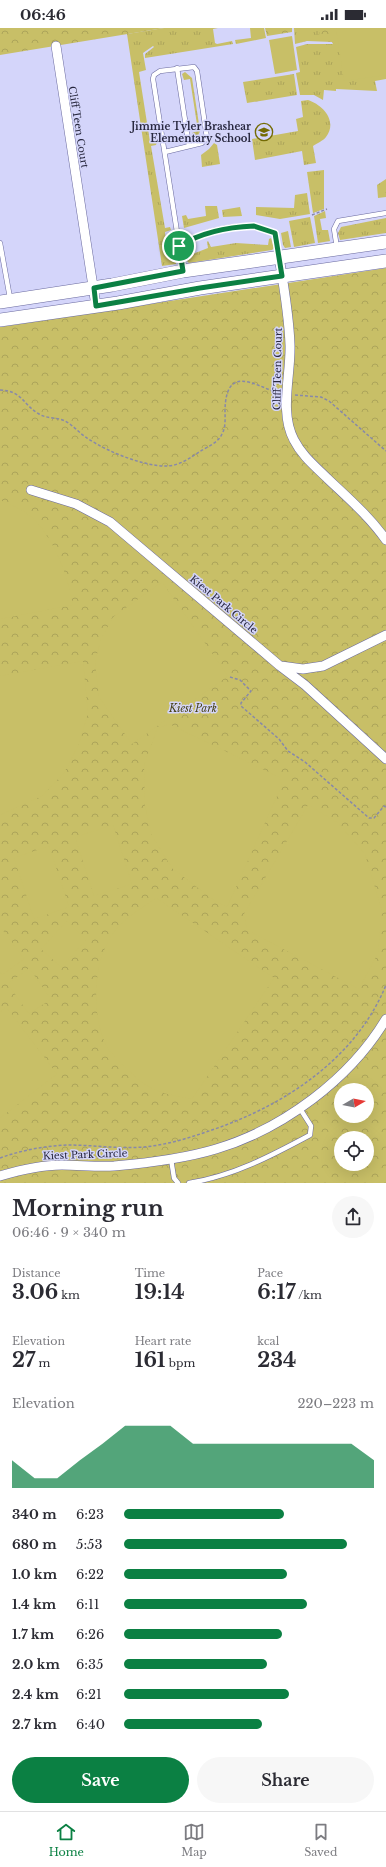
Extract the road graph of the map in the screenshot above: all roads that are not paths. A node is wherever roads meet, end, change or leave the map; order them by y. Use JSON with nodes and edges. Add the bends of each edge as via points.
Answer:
{"nodes":[{"id":1,"x":56,"y":46,"type":"dead end"},
{"id":2,"x":177,"y":68,"type":"junction"},
{"id":3,"x":189,"y":146,"type":"junction"},
{"id":4,"x":165,"y":152,"type":"junction"},
{"id":5,"x":386,"y":213,"type":"edge"},
{"id":6,"x":386,"y":242,"type":"edge"},
{"id":7,"x":0,"y":243,"type":"edge"},
{"id":8,"x":179,"y":246,"type":"junction"},
{"id":9,"x":337,"y":249,"type":"junction"},
{"id":10,"x":280,"y":258,"type":"junction"},
{"id":11,"x":386,"y":261,"type":"edge"},
{"id":12,"x":183,"y":271,"type":"junction"},
{"id":13,"x":282,"y":276,"type":"junction"},
{"id":14,"x":94,"y":288,"type":"junction"},
{"id":15,"x":5,"y":301,"type":"edge"},
{"id":16,"x":96,"y":306,"type":"junction"},
{"id":17,"x":0,"y":320,"type":"edge"},
{"id":18,"x":32,"y":490,"type":"dead end"},
{"id":19,"x":386,"y":540,"type":"edge"},
{"id":20,"x":386,"y":635,"type":"edge"},
{"id":21,"x":280,"y":666,"type":"junction"},
{"id":22,"x":386,"y":759,"type":"edge"},
{"id":23,"x":386,"y":1019,"type":"edge"},
{"id":24,"x":299,"y":1108,"type":"junction"},
{"id":25,"x":171,"y":1159,"type":"junction"},
{"id":26,"x":0,"y":1176,"type":"edge"},
{"id":27,"x":178,"y":1183,"type":"edge"},
{"id":28,"x":189,"y":1183,"type":"edge"}],
"edges":[{"from":1,"to":14,"type":"street","name":"Cliff Teen Court"},
{"from":2,"to":3,"type":"lane"},
{"from":2,"to":3,"type":"lane","via":[[193,66],[197,71],[207,138],[202,144]]},
{"from":2,"to":4,"type":"lane","via":[[156,73],[153,79]]},
{"from":3,"to":4,"type":"lane"},
{"from":4,"to":8,"type":"lane"},
{"from":5,"to":9,"type":"lane","via":[[338,221],[334,229]]},
{"from":6,"to":9,"type":"main road"},
{"from":7,"to":15,"type":"lane"},
{"from":8,"to":10,"type":"lane","via":[[196,237],[233,227],[254,226],[275,233]]},
{"from":8,"to":12,"type":"lane"},
{"from":9,"to":10,"type":"main road"},
{"from":10,"to":12,"type":"main road"},
{"from":10,"to":13,"type":"street","name":"Cliff Teen Court"},
{"from":11,"to":13,"type":"main road"},
{"from":12,"to":14,"type":"main road"},
{"from":13,"to":16,"type":"main road"},
{"from":13,"to":19,"type":"street","name":"Cliff Teen Court","via":[[289,315],[287,417],[293,440],[304,456],[368,518]]},
{"from":14,"to":15,"type":"main road"},
{"from":14,"to":16,"type":"street","name":"Cliff Teen Court"},
{"from":16,"to":17,"type":"main road"},
{"from":18,"to":21,"type":"street","name":"Kiest Park Circle","via":[[76,504],[110,522]]},
{"from":20,"to":21,"type":"street","via":[[324,666],[303,669]]},
{"from":21,"to":22,"type":"street","name":"Kiest Park Circle","via":[[306,685]]},
{"from":23,"to":24,"type":"street","name":"Kiest Park Circle","via":[[375,1038],[329,1086]]},
{"from":24,"to":25,"type":"street","name":"Kiest Park Circle","via":[[273,1126],[216,1149]]},
{"from":24,"to":28,"type":"lane","via":[[311,1126],[310,1136],[263,1161],[223,1175]]},
{"from":25,"to":26,"type":"street","name":"Kiest Park Circle","via":[[112,1166],[61,1165],[26,1168]]},
{"from":25,"to":27,"type":"lane","via":[[174,1178]]}]}
